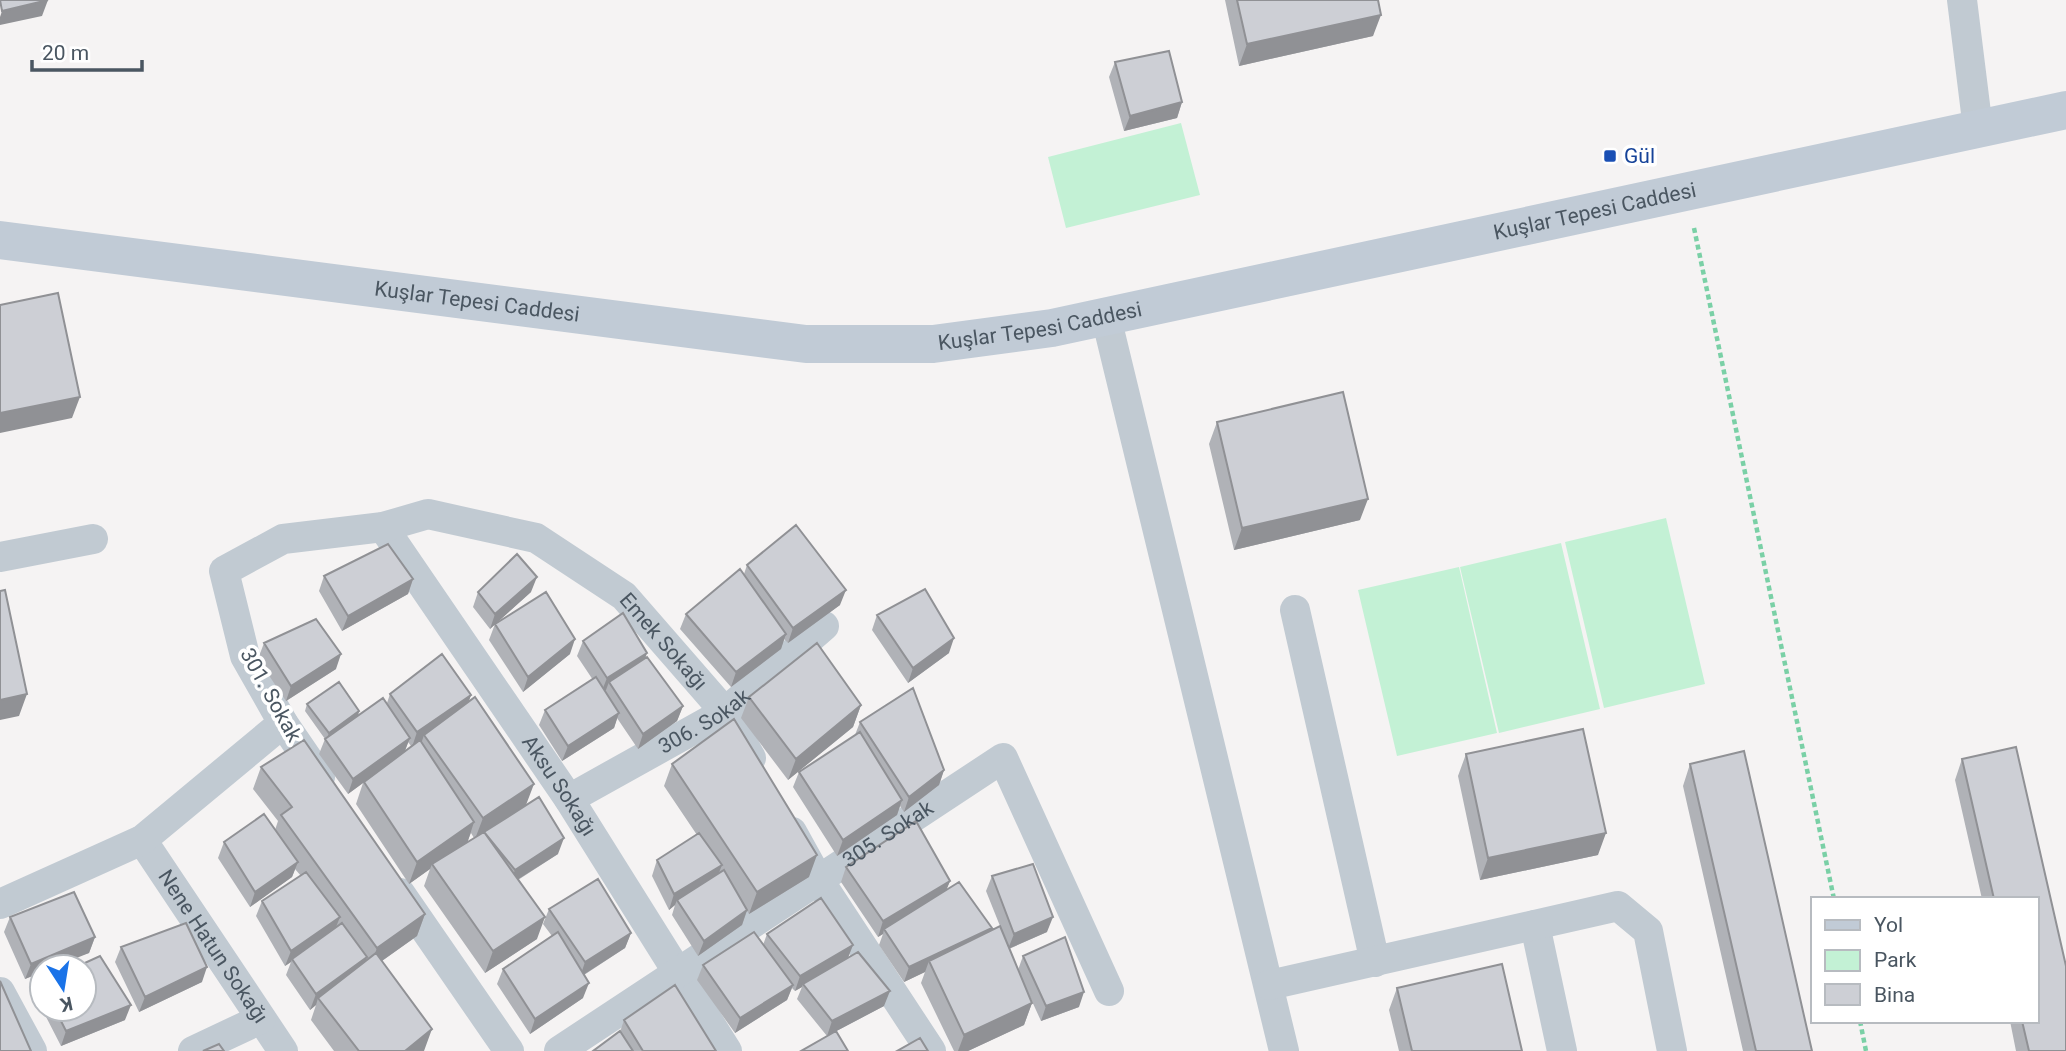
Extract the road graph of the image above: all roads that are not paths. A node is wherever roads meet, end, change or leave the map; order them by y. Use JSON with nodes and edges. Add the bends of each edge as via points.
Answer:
{"nodes":[{"id":1,"x":1962,"y":0,"type":"edge"},
{"id":2,"x":2066,"y":110,"type":"edge"},
{"id":3,"x":1978,"y":130,"type":"junction"},
{"id":4,"x":0,"y":240,"type":"edge"},
{"id":5,"x":1106,"y":317,"type":"junction"},
{"id":6,"x":383,"y":527,"type":"junction"},
{"id":7,"x":93,"y":539,"type":"dead end"},
{"id":8,"x":0,"y":557,"type":"edge"},
{"id":9,"x":224,"y":571,"type":"joint"},
{"id":10,"x":1295,"y":610,"type":"dead end"},
{"id":11,"x":824,"y":626,"type":"edge"},
{"id":12,"x":725,"y":712,"type":"junction"},
{"id":13,"x":283,"y":723,"type":"junction"},
{"id":14,"x":569,"y":799,"type":"junction"},
{"id":15,"x":338,"y":802,"type":"edge"},
{"id":16,"x":142,"y":840,"type":"junction"},
{"id":17,"x":384,"y":870,"type":"edge"},
{"id":18,"x":818,"y":879,"type":"junction"},
{"id":19,"x":0,"y":904,"type":"edge"},
{"id":20,"x":1535,"y":925,"type":"junction"},
{"id":21,"x":1375,"y":962,"type":"junction"},
{"id":22,"x":678,"y":971,"type":"junction"},
{"id":23,"x":1269,"y":985,"type":"junction"},
{"id":24,"x":1109,"y":991,"type":"dead end"},
{"id":25,"x":0,"y":992,"type":"edge"},
{"id":26,"x":261,"y":1020,"type":"junction"},
{"id":27,"x":32,"y":1051,"type":"edge"},
{"id":28,"x":193,"y":1051,"type":"edge"},
{"id":29,"x":283,"y":1051,"type":"edge"},
{"id":30,"x":509,"y":1051,"type":"edge"},
{"id":31,"x":559,"y":1051,"type":"edge"},
{"id":32,"x":727,"y":1051,"type":"edge"},
{"id":33,"x":931,"y":1051,"type":"edge"},
{"id":34,"x":1284,"y":1051,"type":"edge"},
{"id":35,"x":1562,"y":1051,"type":"edge"},
{"id":36,"x":1672,"y":1051,"type":"edge"}],
"edges":[{"from":1,"to":3,"type":"street"},
{"from":2,"to":3,"type":"street","name":"Kuşlar Tepesi Caddesi"},
{"from":3,"to":5,"type":"street","name":"Kuşlar Tepesi Caddesi"},
{"from":4,"to":5,"type":"street","name":"Kuşlar Tepesi Caddesi","via":[[806,344],[933,344]]},
{"from":5,"to":23,"type":"street"},
{"from":6,"to":9,"type":"street","name":"Emek Sokağı","via":[[283,539]]},
{"from":6,"to":12,"type":"street","name":"Emek Sokağı","via":[[428,514],[536,538],[624,596]]},
{"from":6,"to":14,"type":"street","name":"Aksu Sokağı"},
{"from":7,"to":8,"type":"street"},
{"from":9,"to":13,"type":"street","name":"301. Sokak","via":[[245,656]]},
{"from":10,"to":21,"type":"street"},
{"from":11,"to":12,"type":"street","name":"306. Sokak"},
{"from":12,"to":14,"type":"street","name":"306. Sokak"},
{"from":12,"to":18,"type":"street","name":"Emek Sokağı"},
{"from":13,"to":15,"type":"street","name":"301. Sokak"},
{"from":13,"to":16,"type":"street"},
{"from":14,"to":22,"type":"street","name":"Aksu Sokağı"},
{"from":16,"to":19,"type":"street"},
{"from":16,"to":26,"type":"street","name":"Nene Hatun Sokağı"},
{"from":17,"to":30,"type":"street"},
{"from":18,"to":22,"type":"street","name":"305. Sokak"},
{"from":18,"to":24,"type":"street","name":"305. Sokak","via":[[1003,758]]},
{"from":18,"to":33,"type":"street","name":"Emek Sokağı"},
{"from":20,"to":21,"type":"street"},
{"from":20,"to":35,"type":"street"},
{"from":20,"to":36,"type":"street","via":[[1618,906],[1648,931]]},
{"from":21,"to":23,"type":"street"},
{"from":22,"to":31,"type":"street","name":"305. Sokak"},
{"from":22,"to":32,"type":"street","name":"Aksu Sokağı"},
{"from":23,"to":34,"type":"street"},
{"from":25,"to":27,"type":"street"},
{"from":26,"to":28,"type":"street"},
{"from":26,"to":29,"type":"street","name":"Nene Hatun Sokağı"}]}
